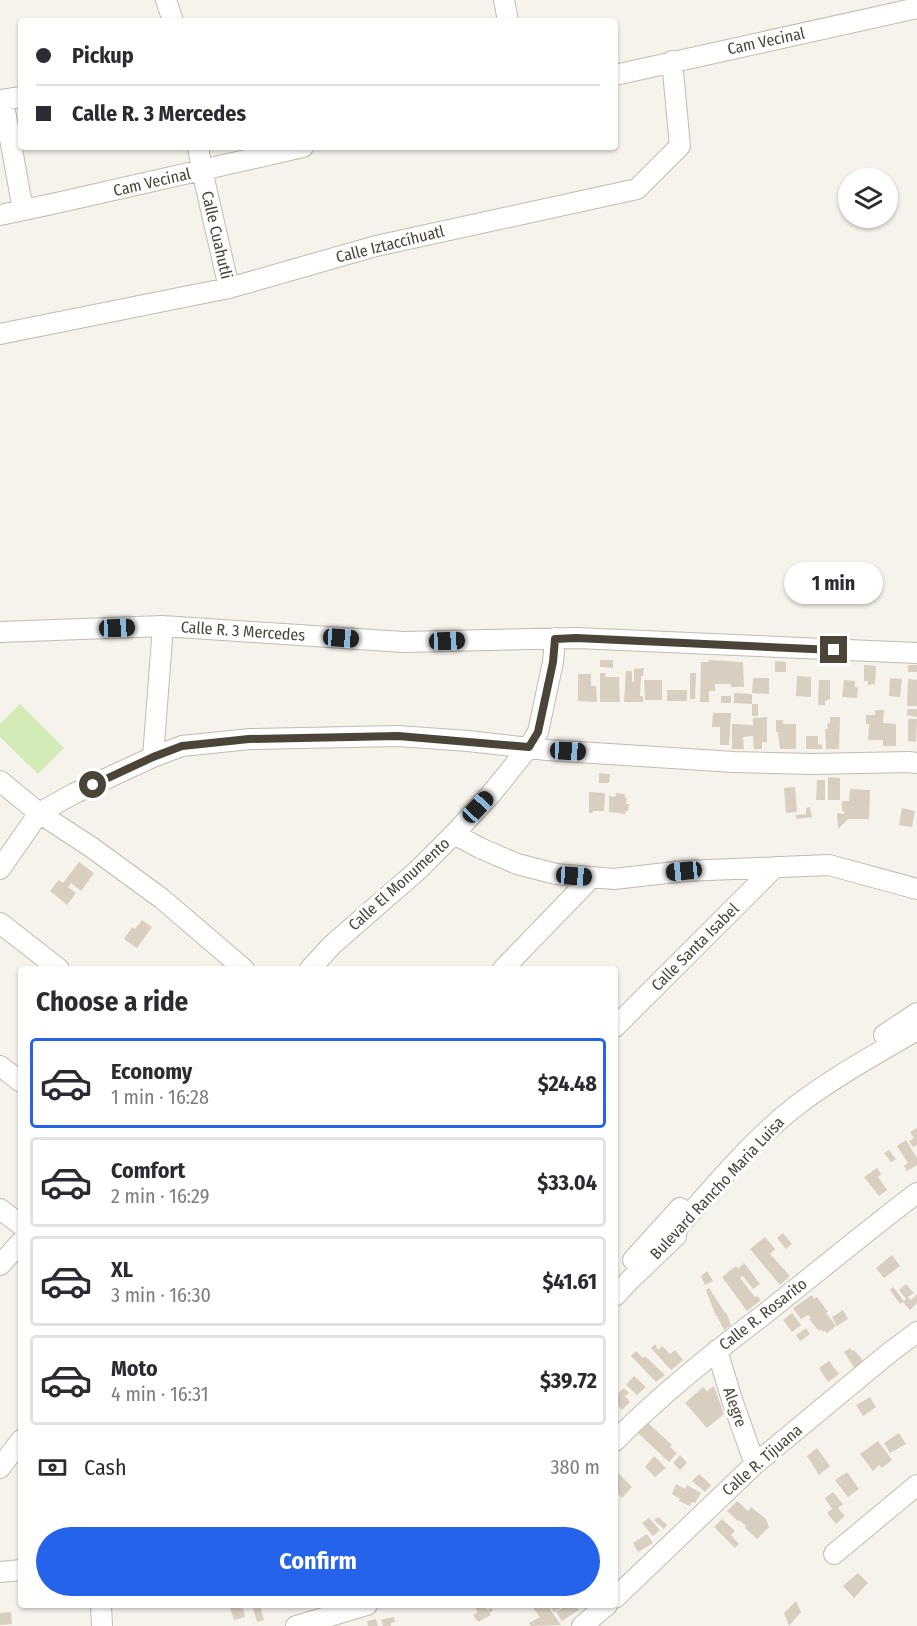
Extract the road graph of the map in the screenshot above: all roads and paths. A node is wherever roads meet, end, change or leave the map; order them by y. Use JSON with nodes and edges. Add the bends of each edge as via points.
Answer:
{"nodes":[{"id":1,"x":166,"y":0,"type":"edge"},
{"id":2,"x":504,"y":0,"type":"edge"},
{"id":3,"x":917,"y":8,"type":"edge"},
{"id":4,"x":172,"y":18,"type":"edge"},
{"id":5,"x":507,"y":18,"type":"edge"},
{"id":6,"x":672,"y":61,"type":"junction"},
{"id":7,"x":618,"y":74,"type":"edge"},
{"id":8,"x":8,"y":99,"type":"edge"},
{"id":9,"x":199,"y":150,"type":"edge"},
{"id":10,"x":290,"y":150,"type":"edge"},
{"id":11,"x":202,"y":170,"type":"junction"},
{"id":12,"x":23,"y":210,"type":"junction"},
{"id":13,"x":0,"y":215,"type":"edge"},
{"id":14,"x":229,"y":288,"type":"junction"},
{"id":15,"x":0,"y":334,"type":"edge"},
{"id":16,"x":163,"y":626,"type":"junction"},
{"id":17,"x":0,"y":632,"type":"edge"},
{"id":18,"x":555,"y":639,"type":"junction"},
{"id":19,"x":917,"y":653,"type":"edge"},
{"id":20,"x":529,"y":747,"type":"junction"},
{"id":21,"x":153,"y":757,"type":"junction"},
{"id":22,"x":917,"y":763,"type":"edge"},
{"id":23,"x":0,"y":781,"type":"edge"},
{"id":24,"x":39,"y":813,"type":"junction"},
{"id":25,"x":454,"y":834,"type":"junction"},
{"id":26,"x":776,"y":867,"type":"junction"},
{"id":27,"x":0,"y":869,"type":"edge"},
{"id":28,"x":592,"y":877,"type":"junction"},
{"id":29,"x":917,"y":889,"type":"edge"},
{"id":30,"x":0,"y":923,"type":"edge"},
{"id":31,"x":55,"y":966,"type":"edge"},
{"id":32,"x":240,"y":966,"type":"edge"},
{"id":33,"x":313,"y":966,"type":"edge"},
{"id":34,"x":506,"y":966,"type":"edge"},
{"id":35,"x":917,"y":1013,"type":"edge"},
{"id":36,"x":618,"y":1024,"type":"edge"},
{"id":37,"x":917,"y":1030,"type":"edge"},
{"id":38,"x":0,"y":1066,"type":"edge"},
{"id":39,"x":18,"y":1080,"type":"edge"},
{"id":40,"x":917,"y":1193,"type":"edge"},
{"id":41,"x":0,"y":1209,"type":"edge"},
{"id":42,"x":18,"y":1223,"type":"edge"},
{"id":43,"x":18,"y":1245,"type":"edge"},
{"id":44,"x":0,"y":1265,"type":"edge"},
{"id":45,"x":618,"y":1277,"type":"edge"},
{"id":46,"x":618,"y":1293,"type":"edge"},
{"id":47,"x":917,"y":1332,"type":"edge"},
{"id":48,"x":717,"y":1350,"type":"junction"},
{"id":49,"x":618,"y":1438,"type":"edge"},
{"id":50,"x":18,"y":1444,"type":"edge"},
{"id":51,"x":755,"y":1464,"type":"junction"},
{"id":52,"x":0,"y":1468,"type":"edge"},
{"id":53,"x":917,"y":1485,"type":"edge"},
{"id":54,"x":834,"y":1554,"type":"dead end"},
{"id":55,"x":18,"y":1558,"type":"edge"},
{"id":56,"x":0,"y":1560,"type":"edge"},
{"id":57,"x":18,"y":1570,"type":"edge"},
{"id":58,"x":0,"y":1572,"type":"edge"},
{"id":59,"x":618,"y":1595,"type":"edge"},
{"id":60,"x":100,"y":1608,"type":"edge"},
{"id":61,"x":357,"y":1608,"type":"edge"},
{"id":62,"x":603,"y":1608,"type":"edge"},
{"id":63,"x":102,"y":1626,"type":"edge"},
{"id":64,"x":296,"y":1626,"type":"edge"},
{"id":65,"x":582,"y":1626,"type":"edge"}],
"edges":[{"from":1,"to":4,"type":"street"},
{"from":2,"to":5,"type":"street"},
{"from":3,"to":6,"type":"street","name":"Cam Vecinal"},
{"from":6,"to":7,"type":"street","name":"Cam Vecinal"},
{"from":6,"to":14,"type":"street","name":"Calle Iztaccíhuatl","via":[[680,147],[637,189],[376,246]]},
{"from":8,"to":12,"type":"street"},
{"from":9,"to":11,"type":"street","name":"Calle Cuahutli"},
{"from":10,"to":11,"type":"street","name":"Cam Vecinal"},
{"from":11,"to":12,"type":"street","name":"Cam Vecinal"},
{"from":11,"to":14,"type":"street","name":"Calle Cuahutli"},
{"from":12,"to":13,"type":"street","name":"Cam Vecinal"},
{"from":14,"to":15,"type":"street","name":"Calle Iztaccíhuatl"},
{"from":16,"to":17,"type":"street","name":"Calle R. 3 Mercedes"},
{"from":16,"to":18,"type":"street","name":"Calle R. 3 Mercedes","via":[[404,642]]},
{"from":16,"to":21,"type":"street"},
{"from":18,"to":19,"type":"street","name":"Calle R. 3 Mercedes"},
{"from":18,"to":20,"type":"street","name":"Calle El Monumento","via":[[538,732]]},
{"from":20,"to":21,"type":"street","via":[[398,736],[249,739],[182,746]]},
{"from":20,"to":22,"type":"street","via":[[734,762]]},
{"from":20,"to":25,"type":"street","name":"Calle El Monumento"},
{"from":21,"to":24,"type":"street"},
{"from":23,"to":24,"type":"street"},
{"from":24,"to":27,"type":"street"},
{"from":24,"to":32,"type":"street","via":[[161,898]]},
{"from":25,"to":28,"type":"street","via":[[517,864],[556,874]]},
{"from":25,"to":33,"type":"street","name":"Calle El Monumento"},
{"from":26,"to":28,"type":"street","via":[[614,879]]},
{"from":26,"to":29,"type":"street","via":[[829,865]]},
{"from":26,"to":36,"type":"street","name":"Calle Santa Isabel"},
{"from":28,"to":34,"type":"street"},
{"from":30,"to":31,"type":"street"},
{"from":35,"to":45,"type":"street","via":[[776,1110]]},
{"from":37,"to":46,"type":"street","name":"Bulevard Rancho Maria Luisa","via":[[840,1075],[762,1136],[677,1228],[676,1236]]},
{"from":38,"to":39,"type":"street"},
{"from":40,"to":48,"type":"street","name":"Calle R. Rosarito"},
{"from":41,"to":42,"type":"street"},
{"from":43,"to":44,"type":"street"},
{"from":47,"to":51,"type":"street","name":"Calle R. Tijuana"},
{"from":48,"to":49,"type":"street","name":"Calle R. Rosarito"},
{"from":48,"to":51,"type":"street","name":"Alegre"},
{"from":50,"to":52,"type":"street"},
{"from":51,"to":59,"type":"street","name":"Calle R. Tijuana"},
{"from":53,"to":54,"type":"street"},
{"from":55,"to":56,"type":"street"},
{"from":57,"to":58,"type":"street"},
{"from":60,"to":63,"type":"street"},
{"from":61,"to":64,"type":"street"},
{"from":62,"to":65,"type":"street"}]}
